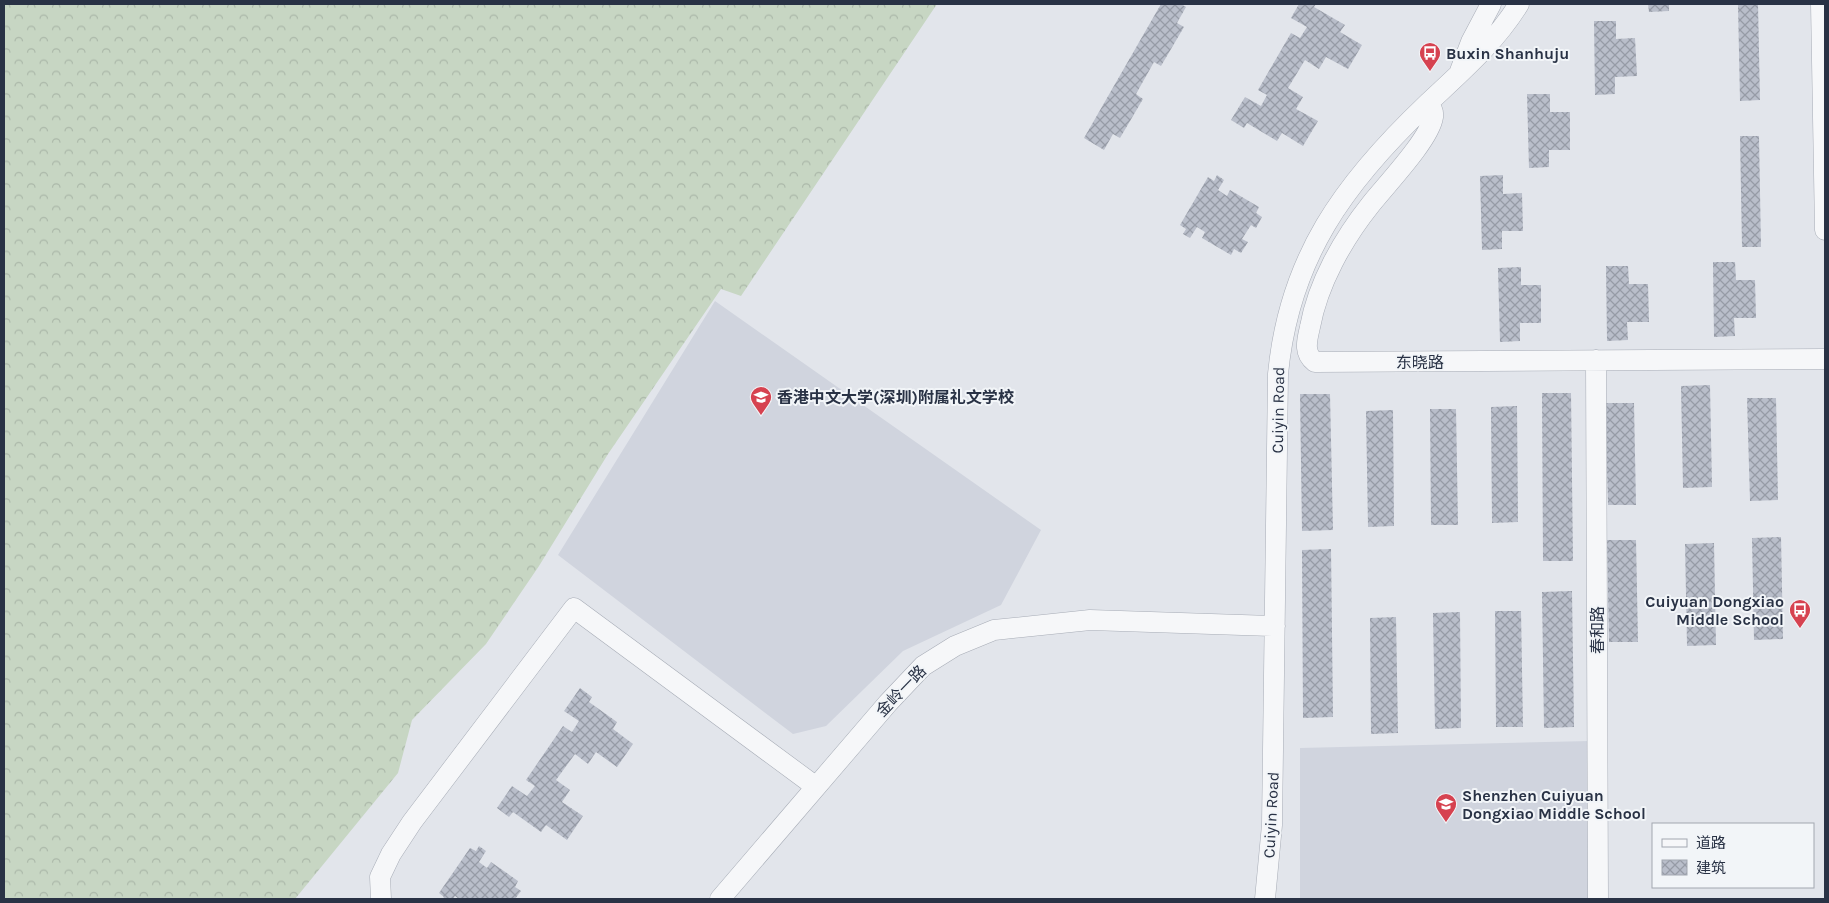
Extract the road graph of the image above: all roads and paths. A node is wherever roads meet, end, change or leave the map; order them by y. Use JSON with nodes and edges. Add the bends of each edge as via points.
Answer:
{"nodes":[{"id":1,"x":1491,"y":4,"type":"edge"},
{"id":2,"x":1519,"y":4,"type":"edge"},
{"id":3,"x":1821,"y":4,"type":"edge"},
{"id":4,"x":1457,"y":77,"type":"junction"},
{"id":5,"x":1428,"y":103,"type":"junction"},
{"id":6,"x":1825,"y":230,"type":"edge"},
{"id":7,"x":1825,"y":359,"type":"edge"},
{"id":8,"x":1596,"y":360,"type":"junction"},
{"id":9,"x":1275,"y":626,"type":"junction"},
{"id":10,"x":815,"y":786,"type":"junction"},
{"id":11,"x":381,"y":899,"type":"edge"},
{"id":12,"x":720,"y":899,"type":"edge"},
{"id":13,"x":1265,"y":899,"type":"edge"},
{"id":14,"x":1598,"y":899,"type":"edge"}],
"edges":[{"from":1,"to":4,"type":"street"},
{"from":2,"to":4,"type":"street","name":"Cuiyin Road","via":[[1492,42]]},
{"from":3,"to":6,"type":"street"},
{"from":4,"to":5,"type":"street","name":"Cuiyin Road"},
{"from":5,"to":8,"type":"street","name":"东晓路","via":[[1433,110],[1428,129],[1352,230],[1324,283],[1312,315],[1307,343],[1310,357],[1318,362]]},
{"from":5,"to":9,"type":"street","name":"Cuiyin Road","via":[[1351,186],[1311,250],[1291,300],[1278,374]]},
{"from":7,"to":8,"type":"street","name":"东晓路"},
{"from":8,"to":14,"type":"street","name":"春和路"},
{"from":9,"to":10,"type":"street","name":"金岭一路","via":[[1090,620],[994,630],[955,646],[923,666]]},
{"from":9,"to":13,"type":"street","name":"Cuiyin Road","via":[[1272,825]]},
{"from":10,"to":11,"type":"street","via":[[574,608],[412,822],[380,877]]},
{"from":10,"to":12,"type":"street","name":"金岭一路"}]}
